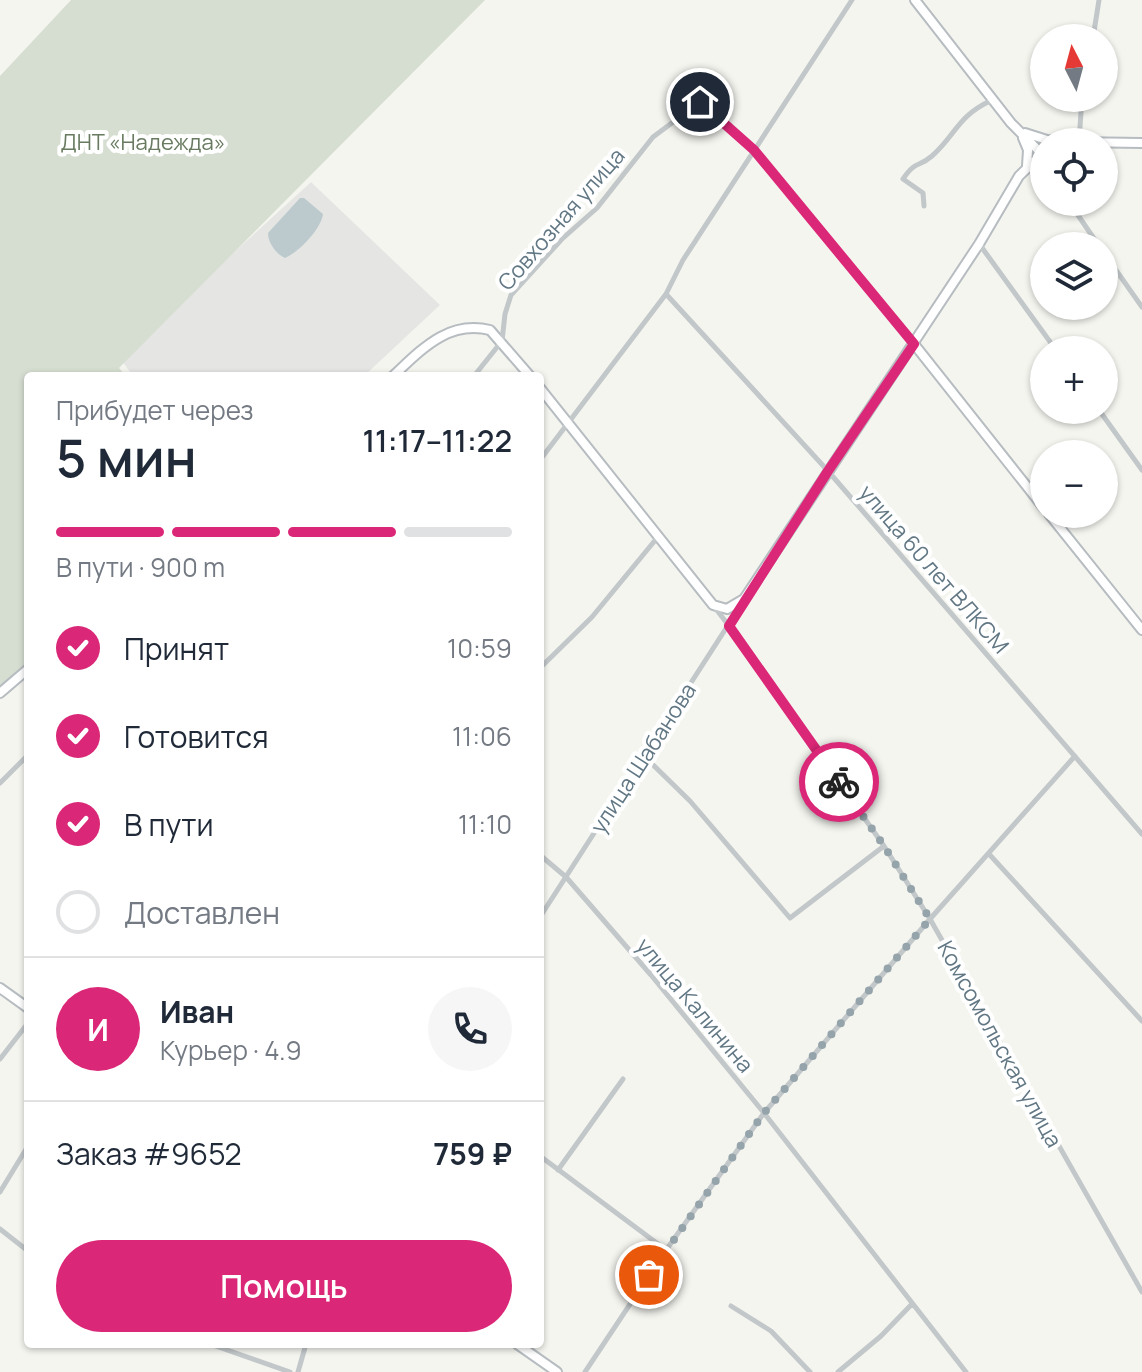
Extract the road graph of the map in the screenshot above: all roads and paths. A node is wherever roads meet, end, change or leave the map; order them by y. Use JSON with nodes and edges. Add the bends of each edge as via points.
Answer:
{"nodes":[{"id":1,"x":852,"y":0,"type":"edge"},
{"id":2,"x":915,"y":0,"type":"edge"},
{"id":3,"x":1099,"y":0,"type":"edge"},
{"id":4,"x":1095,"y":24,"type":"edge"},
{"id":5,"x":993,"y":100,"type":"junction"},
{"id":6,"x":1018,"y":131,"type":"junction"},
{"id":7,"x":1030,"y":135,"type":"edge"},
{"id":8,"x":1118,"y":142,"type":"edge"},
{"id":9,"x":1030,"y":143,"type":"edge"},
{"id":10,"x":1142,"y":143,"type":"edge"},
{"id":11,"x":754,"y":150,"type":"junction"},
{"id":12,"x":1030,"y":164,"type":"edge"},
{"id":13,"x":1027,"y":166,"type":"junction"},
{"id":14,"x":924,"y":206,"type":"dead end"},
{"id":15,"x":979,"y":244,"type":"junction"},
{"id":16,"x":1118,"y":273,"type":"edge"},
{"id":17,"x":666,"y":294,"type":"junction"},
{"id":18,"x":1142,"y":307,"type":"edge"},
{"id":19,"x":1046,"y":336,"type":"edge"},
{"id":20,"x":502,"y":341,"type":"junction"},
{"id":21,"x":914,"y":344,"type":"junction"},
{"id":22,"x":397,"y":372,"type":"edge"},
{"id":23,"x":477,"y":372,"type":"edge"},
{"id":24,"x":527,"y":372,"type":"edge"},
{"id":25,"x":544,"y":393,"type":"edge"},
{"id":26,"x":568,"y":423,"type":"junction"},
{"id":27,"x":1109,"y":424,"type":"edge"},
{"id":28,"x":544,"y":455,"type":"edge"},
{"id":29,"x":1142,"y":470,"type":"edge"},
{"id":30,"x":828,"y":471,"type":"junction"},
{"id":31,"x":1030,"y":490,"type":"edge"},
{"id":32,"x":1060,"y":528,"type":"edge"},
{"id":33,"x":657,"y":538,"type":"junction"},
{"id":34,"x":744,"y":599,"type":"junction"},
{"id":35,"x":713,"y":605,"type":"junction"},
{"id":36,"x":729,"y":626,"type":"junction"},
{"id":37,"x":1142,"y":630,"type":"edge"},
{"id":38,"x":544,"y":664,"type":"edge"},
{"id":39,"x":24,"y":672,"type":"edge"},
{"id":40,"x":0,"y":693,"type":"edge"},
{"id":41,"x":644,"y":756,"type":"junction"},
{"id":42,"x":1075,"y":756,"type":"junction"},
{"id":43,"x":24,"y":759,"type":"edge"},
{"id":44,"x":0,"y":783,"type":"edge"},
{"id":45,"x":1142,"y":834,"type":"edge"},
{"id":46,"x":884,"y":846,"type":"junction"},
{"id":47,"x":989,"y":854,"type":"junction"},
{"id":48,"x":544,"y":858,"type":"edge"},
{"id":49,"x":566,"y":877,"type":"junction"},
{"id":50,"x":544,"y":911,"type":"edge"},
{"id":51,"x":930,"y":919,"type":"junction"},
{"id":52,"x":0,"y":988,"type":"edge"},
{"id":53,"x":24,"y":1005,"type":"edge"},
{"id":54,"x":1142,"y":1021,"type":"edge"},
{"id":55,"x":24,"y":1028,"type":"edge"},
{"id":56,"x":0,"y":1059,"type":"edge"},
{"id":57,"x":623,"y":1079,"type":"dead end"},
{"id":58,"x":764,"y":1113,"type":"junction"},
{"id":59,"x":24,"y":1153,"type":"edge"},
{"id":60,"x":544,"y":1159,"type":"edge"},
{"id":61,"x":558,"y":1170,"type":"junction"},
{"id":62,"x":0,"y":1192,"type":"edge"},
{"id":63,"x":0,"y":1229,"type":"edge"},
{"id":64,"x":24,"y":1248,"type":"edge"},
{"id":65,"x":666,"y":1250,"type":"junction"},
{"id":66,"x":1142,"y":1292,"type":"edge"},
{"id":67,"x":911,"y":1305,"type":"junction"},
{"id":68,"x":731,"y":1306,"type":"dead end"},
{"id":69,"x":221,"y":1348,"type":"edge"},
{"id":70,"x":305,"y":1348,"type":"edge"},
{"id":71,"x":523,"y":1348,"type":"edge"},
{"id":72,"x":290,"y":1372,"type":"edge"},
{"id":73,"x":298,"y":1372,"type":"edge"},
{"id":74,"x":557,"y":1372,"type":"edge"},
{"id":75,"x":585,"y":1372,"type":"edge"},
{"id":76,"x":810,"y":1372,"type":"edge"},
{"id":77,"x":838,"y":1372,"type":"edge"},
{"id":78,"x":966,"y":1372,"type":"edge"}],
"edges":[{"from":1,"to":11,"type":"street"},
{"from":2,"to":5,"type":"street"},
{"from":3,"to":4,"type":"street"},
{"from":5,"to":6,"type":"street"},
{"from":5,"to":14,"type":"street","via":[[967,114],[931,157],[912,165],[903,179],[923,193]]},
{"from":6,"to":7,"type":"street"},
{"from":6,"to":9,"type":"street"},
{"from":6,"to":13,"type":"street","via":[[1028,150]]},
{"from":8,"to":10,"type":"street"},
{"from":11,"to":17,"type":"street"},
{"from":11,"to":20,"type":"street","name":"Совхозная улица","via":[[700,102],[653,137],[597,208],[511,295]]},
{"from":11,"to":21,"type":"street"},
{"from":12,"to":13,"type":"street","name":"улица Шабанова"},
{"from":13,"to":15,"type":"street","name":"улица Шабанова"},
{"from":15,"to":19,"type":"street"},
{"from":15,"to":21,"type":"street","name":"улица Шабанова"},
{"from":16,"to":18,"type":"street"},
{"from":17,"to":26,"type":"street"},
{"from":17,"to":30,"type":"street","name":"улица 60 лет ВЛКСМ"},
{"from":20,"to":22,"type":"street","via":[[479,327],[451,330],[429,342]]},
{"from":20,"to":23,"type":"street","name":"Совхозная улица"},
{"from":20,"to":24,"type":"street"},
{"from":21,"to":30,"type":"street","name":"улица Шабанова"},
{"from":21,"to":31,"type":"street"},
{"from":25,"to":26,"type":"street","name":"Комсомольская улица"},
{"from":26,"to":28,"type":"street"},
{"from":26,"to":33,"type":"street","name":"Комсомольская улица"},
{"from":27,"to":29,"type":"street"},
{"from":30,"to":34,"type":"street","name":"улица Шабанова"},
{"from":30,"to":42,"type":"street","name":"улица 60 лет ВЛКСМ"},
{"from":32,"to":37,"type":"street"},
{"from":33,"to":35,"type":"street","name":"Комсомольская улица"},
{"from":33,"to":38,"type":"street","via":[[592,617]]},
{"from":34,"to":35,"type":"street","name":"улица Шабанова","via":[[727,609]]},
{"from":34,"to":36,"type":"street","name":"улица Шабанова"},
{"from":35,"to":36,"type":"street","name":"Комсомольская улица"},
{"from":36,"to":41,"type":"street","name":"улица Шабанова"},
{"from":36,"to":46,"type":"street","name":"Комсомольская улица"},
{"from":39,"to":40,"type":"street"},
{"from":41,"to":46,"type":"street","via":[[690,801],[790,918]]},
{"from":41,"to":49,"type":"street","name":"улица Шабанова"},
{"from":42,"to":45,"type":"street","name":"улица 60 лет ВЛКСМ"},
{"from":42,"to":47,"type":"street"},
{"from":43,"to":44,"type":"street"},
{"from":46,"to":51,"type":"street","name":"Комсомольская улица"},
{"from":47,"to":51,"type":"street"},
{"from":47,"to":54,"type":"street"},
{"from":48,"to":49,"type":"street","name":"улица Калинина"},
{"from":49,"to":50,"type":"street","name":"улица Шабанова"},
{"from":49,"to":58,"type":"street","name":"улица Калинина"},
{"from":51,"to":58,"type":"street"},
{"from":51,"to":66,"type":"street","name":"Комсомольская улица"},
{"from":52,"to":53,"type":"street"},
{"from":55,"to":56,"type":"street"},
{"from":57,"to":61,"type":"street"},
{"from":58,"to":65,"type":"street"},
{"from":58,"to":67,"type":"street","name":"улица Калинина"},
{"from":59,"to":62,"type":"street"},
{"from":60,"to":61,"type":"street"},
{"from":61,"to":65,"type":"street"},
{"from":63,"to":64,"type":"street"},
{"from":65,"to":75,"type":"street"},
{"from":67,"to":77,"type":"street"},
{"from":67,"to":78,"type":"street","name":"улица Калинина"},
{"from":68,"to":76,"type":"street","via":[[771,1331]]},
{"from":69,"to":72,"type":"street"},
{"from":70,"to":73,"type":"street"},
{"from":71,"to":74,"type":"street"}]}
